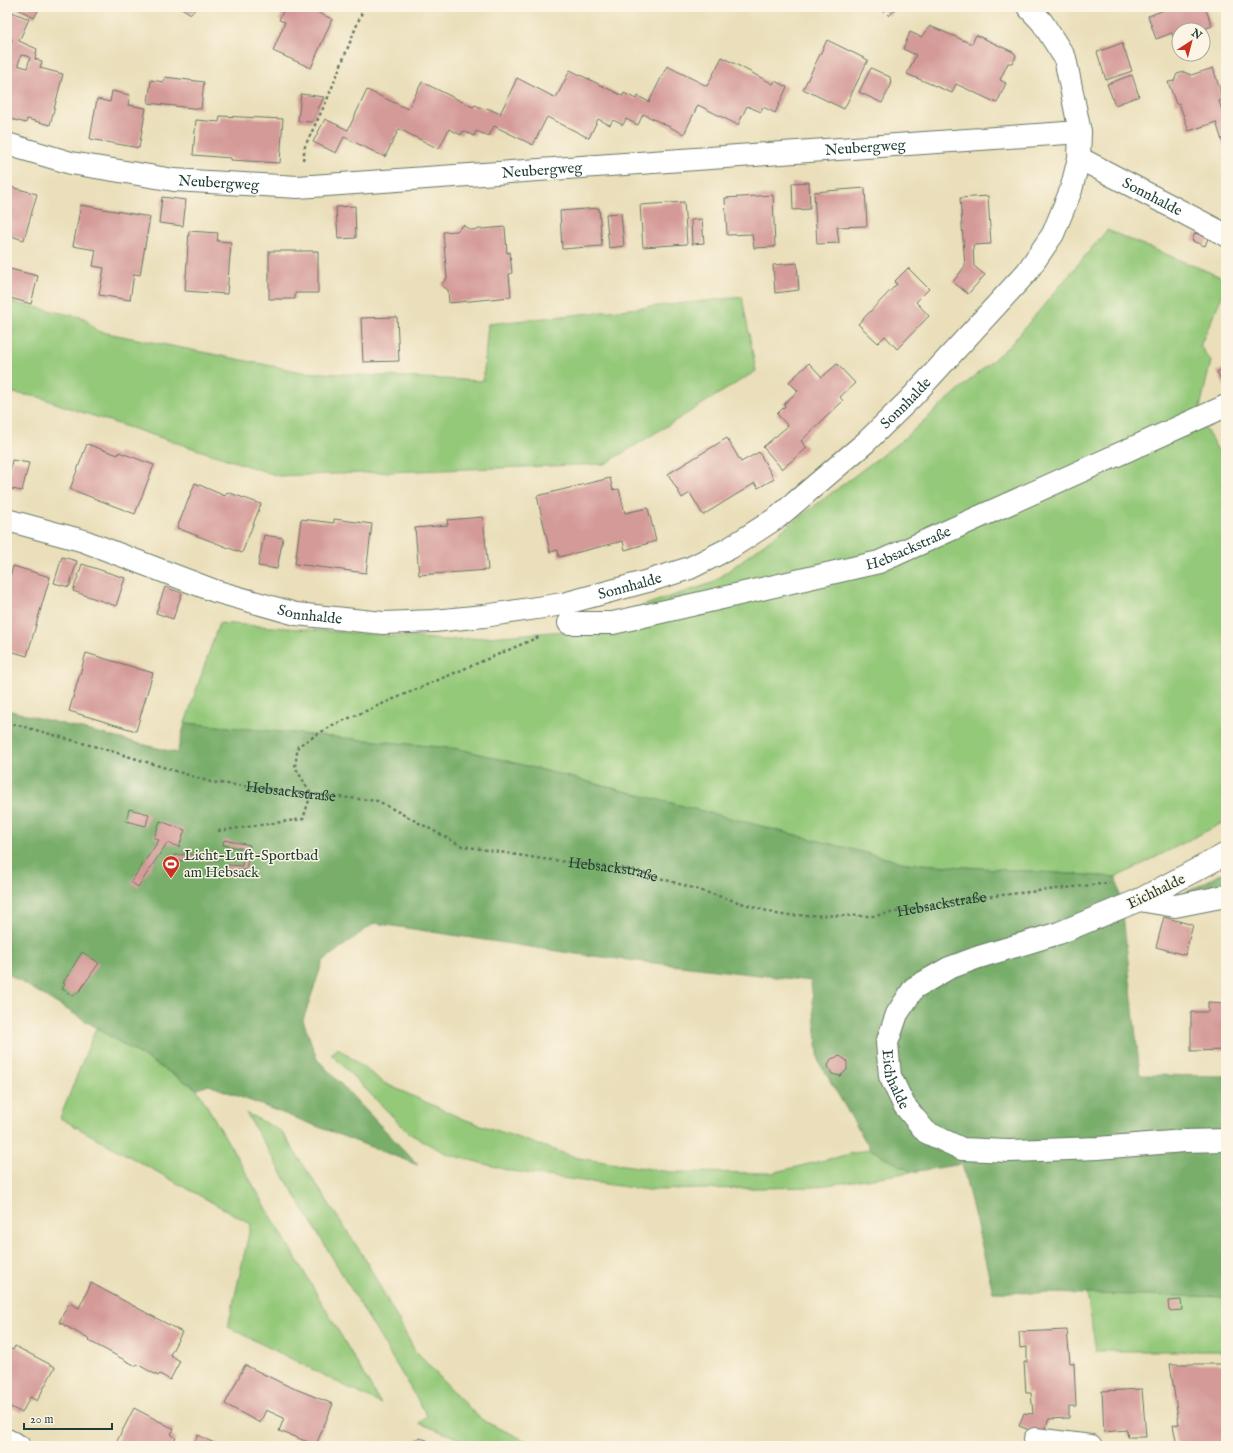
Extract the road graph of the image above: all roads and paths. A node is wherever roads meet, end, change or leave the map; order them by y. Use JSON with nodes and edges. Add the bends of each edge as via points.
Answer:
{"nodes":[{"id":1,"x":364,"y":7,"type":"edge"},
{"id":2,"x":1028,"y":7,"type":"edge"},
{"id":3,"x":1080,"y":132,"type":"junction"},
{"id":4,"x":7,"y":144,"type":"edge"},
{"id":5,"x":1079,"y":158,"type":"junction"},
{"id":6,"x":298,"y":187,"type":"junction"},
{"id":7,"x":1226,"y":235,"type":"edge"},
{"id":8,"x":1226,"y":406,"type":"edge"},
{"id":9,"x":7,"y":520,"type":"edge"},
{"id":10,"x":569,"y":623,"type":"dead end"},
{"id":11,"x":526,"y":642,"type":"dead end"},
{"id":12,"x":7,"y":722,"type":"edge"},
{"id":13,"x":311,"y":794,"type":"junction"},
{"id":14,"x":218,"y":831,"type":"dead end"},
{"id":15,"x":1226,"y":854,"type":"edge"},
{"id":16,"x":1226,"y":896,"type":"edge"},
{"id":17,"x":1139,"y":900,"type":"junction"},
{"id":18,"x":1226,"y":1140,"type":"edge"},
{"id":19,"x":1035,"y":1439,"type":"dead end"},
{"id":20,"x":7,"y":1440,"type":"edge"},
{"id":21,"x":19,"y":1446,"type":"edge"},
{"id":22,"x":1091,"y":1446,"type":"edge"}],
"edges":[{"from":1,"to":6,"type":"path","via":[[327,100],[305,146]]},
{"from":2,"to":3,"type":"street","name":"Sonnhalde","via":[[1042,22],[1065,58]]},
{"from":3,"to":5,"type":"street","name":"Sonnhalde"},
{"from":3,"to":6,"type":"street","name":"Neubergweg"},
{"from":4,"to":6,"type":"street","name":"Neubergweg","via":[[71,163],[174,180]]},
{"from":5,"to":7,"type":"street","name":"Sonnhalde"},
{"from":5,"to":9,"type":"street","name":"Sonnhalde","via":[[1071,190],[1053,234],[1027,272],[911,398],[866,442],[778,517],[730,548],[690,568],[563,604],[484,616],[383,623],[296,614],[215,591],[84,541]]},
{"from":8,"to":10,"type":"street","name":"Hebsackstraße","via":[[879,562],[613,623]]},
{"from":11,"to":13,"type":"path","via":[[333,725],[298,746],[295,767]]},
{"from":12,"to":13,"type":"path","name":"Hebsackstraße","via":[[211,782]]},
{"from":13,"to":14,"type":"path","via":[[303,819]]},
{"from":13,"to":17,"type":"path","name":"Hebsackstraße","via":[[378,800],[462,846],[634,870],[780,915],[874,916],[966,899],[1109,882]]},
{"from":15,"to":17,"type":"street","name":"Eichhalde"},
{"from":16,"to":17,"type":"street","via":[[1175,906]]},
{"from":17,"to":18,"type":"street","name":"Eichhalde","via":[[1059,933],[948,968],[914,988],[897,1014],[887,1043],[890,1076],[904,1105],[926,1132],[962,1149],[1009,1151],[1098,1148],[1184,1140]]},
{"from":19,"to":22,"type":"street"},
{"from":20,"to":21,"type":"street"}]}
